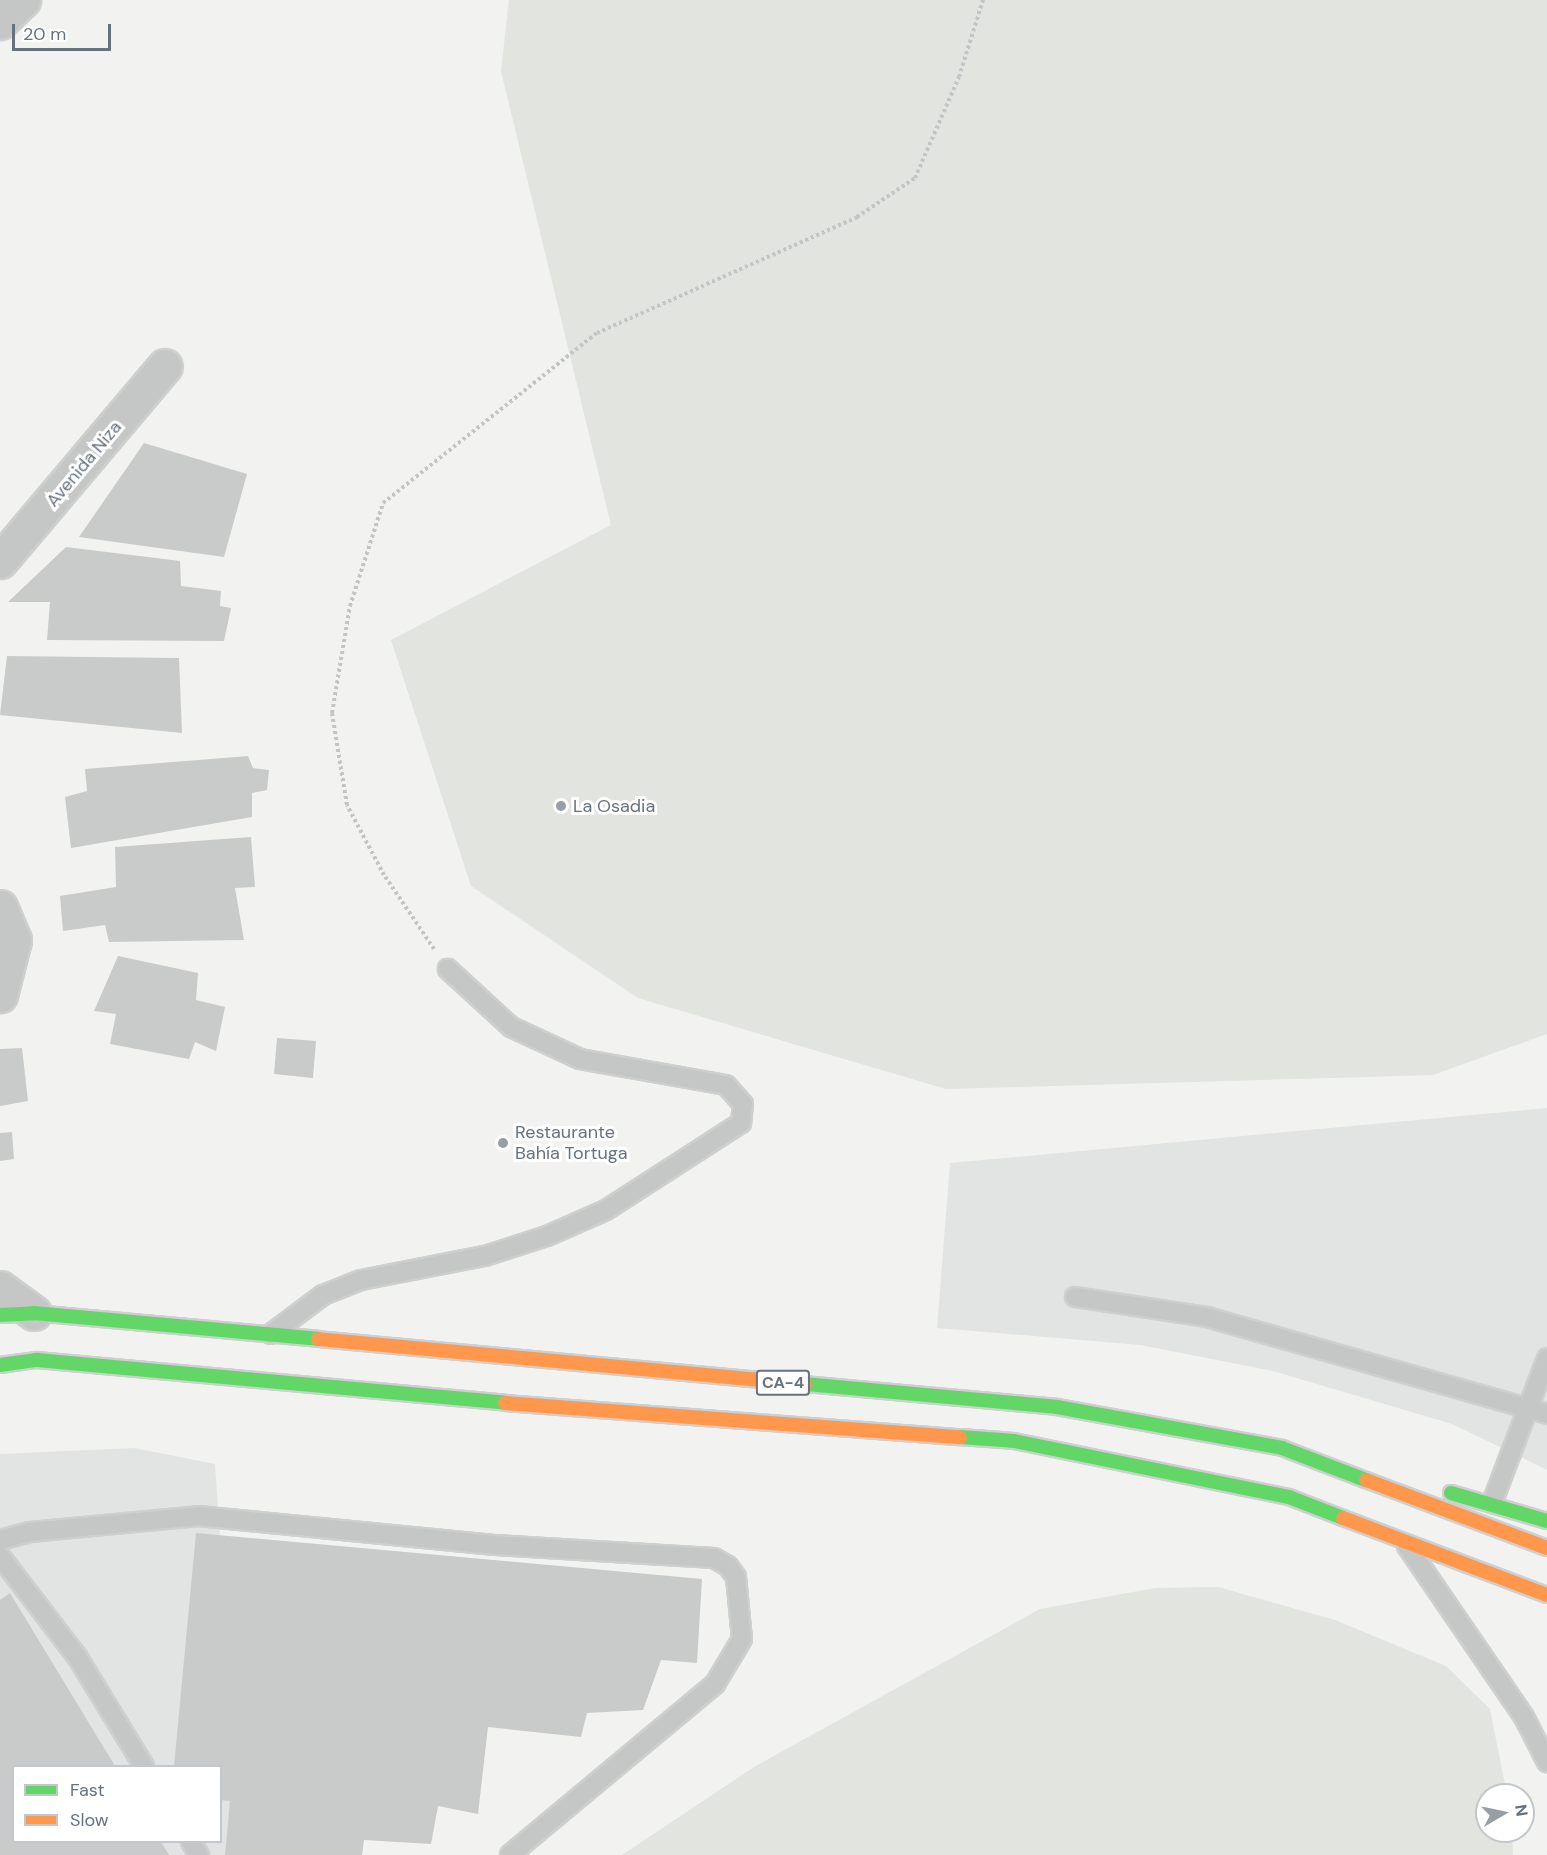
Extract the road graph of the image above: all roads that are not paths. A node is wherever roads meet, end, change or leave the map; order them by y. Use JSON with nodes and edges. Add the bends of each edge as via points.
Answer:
{"nodes":[{"id":1,"x":23,"y":0,"type":"edge"},
{"id":2,"x":0,"y":22,"type":"edge"},
{"id":3,"x":165,"y":366,"type":"dead end"},
{"id":4,"x":0,"y":561,"type":"edge"},
{"id":5,"x":0,"y":908,"type":"edge"},
{"id":6,"x":448,"y":969,"type":"road end"},
{"id":7,"x":0,"y":995,"type":"edge"},
{"id":8,"x":0,"y":1288,"type":"edge"},
{"id":9,"x":1075,"y":1297,"type":"dead end"},
{"id":10,"x":34,"y":1313,"type":"junction"},
{"id":11,"x":0,"y":1315,"type":"edge"},
{"id":12,"x":268,"y":1337,"type":"junction"},
{"id":13,"x":1547,"y":1358,"type":"edge"},
{"id":14,"x":0,"y":1365,"type":"edge"},
{"id":15,"x":1526,"y":1405,"type":"junction"},
{"id":16,"x":1547,"y":1414,"type":"edge"},
{"id":17,"x":1281,"y":1448,"type":"junction"},
{"id":18,"x":1492,"y":1503,"type":"junction"},
{"id":19,"x":1547,"y":1521,"type":"edge"},
{"id":20,"x":0,"y":1540,"type":"edge"},
{"id":21,"x":1406,"y":1544,"type":"junction"},
{"id":22,"x":1547,"y":1548,"type":"edge"},
{"id":23,"x":0,"y":1556,"type":"edge"},
{"id":24,"x":1509,"y":1584,"type":"junction"},
{"id":25,"x":1547,"y":1595,"type":"edge"},
{"id":26,"x":1547,"y":1609,"type":"edge"},
{"id":27,"x":1547,"y":1762,"type":"edge"},
{"id":28,"x":143,"y":1765,"type":"edge"},
{"id":29,"x":510,"y":1855,"type":"edge"}],
"edges":[{"from":1,"to":2,"type":"street"},
{"from":3,"to":4,"type":"street","name":"Avenida Niza"},
{"from":5,"to":7,"type":"street","via":[[14,940]]},
{"from":6,"to":12,"type":"lane","via":[[511,1026],[580,1059],[726,1085],[743,1104],[741,1123],[606,1210],[547,1236],[485,1256],[361,1280],[323,1295]]},
{"from":8,"to":10,"type":"street"},
{"from":9,"to":15,"type":"lane","via":[[1207,1317]]},
{"from":10,"to":11,"type":"highway","number":"CA-4"},
{"from":10,"to":12,"type":"highway","number":"CA-4"},
{"from":12,"to":17,"type":"highway","number":"CA-4","via":[[1057,1407]]},
{"from":13,"to":15,"type":"lane"},
{"from":14,"to":21,"type":"highway","number":"CA-4","via":[[37,1360],[301,1388],[1014,1441],[1289,1497]]},
{"from":15,"to":16,"type":"lane"},
{"from":15,"to":18,"type":"lane"},
{"from":17,"to":18,"type":"highway"},
{"from":17,"to":22,"type":"highway","number":"CA-4"},
{"from":18,"to":19,"type":"highway"},
{"from":20,"to":29,"type":"lane","via":[[30,1532],[198,1516],[495,1545],[714,1558],[728,1566],[738,1588],[742,1639],[715,1684]]},
{"from":21,"to":24,"type":"highway","number":"CA-4"},
{"from":21,"to":27,"type":"lane","via":[[1524,1717]]},
{"from":23,"to":28,"type":"lane","via":[[78,1658]]},
{"from":24,"to":25,"type":"highway"},
{"from":24,"to":26,"type":"highway","number":"CA-4"}]}
